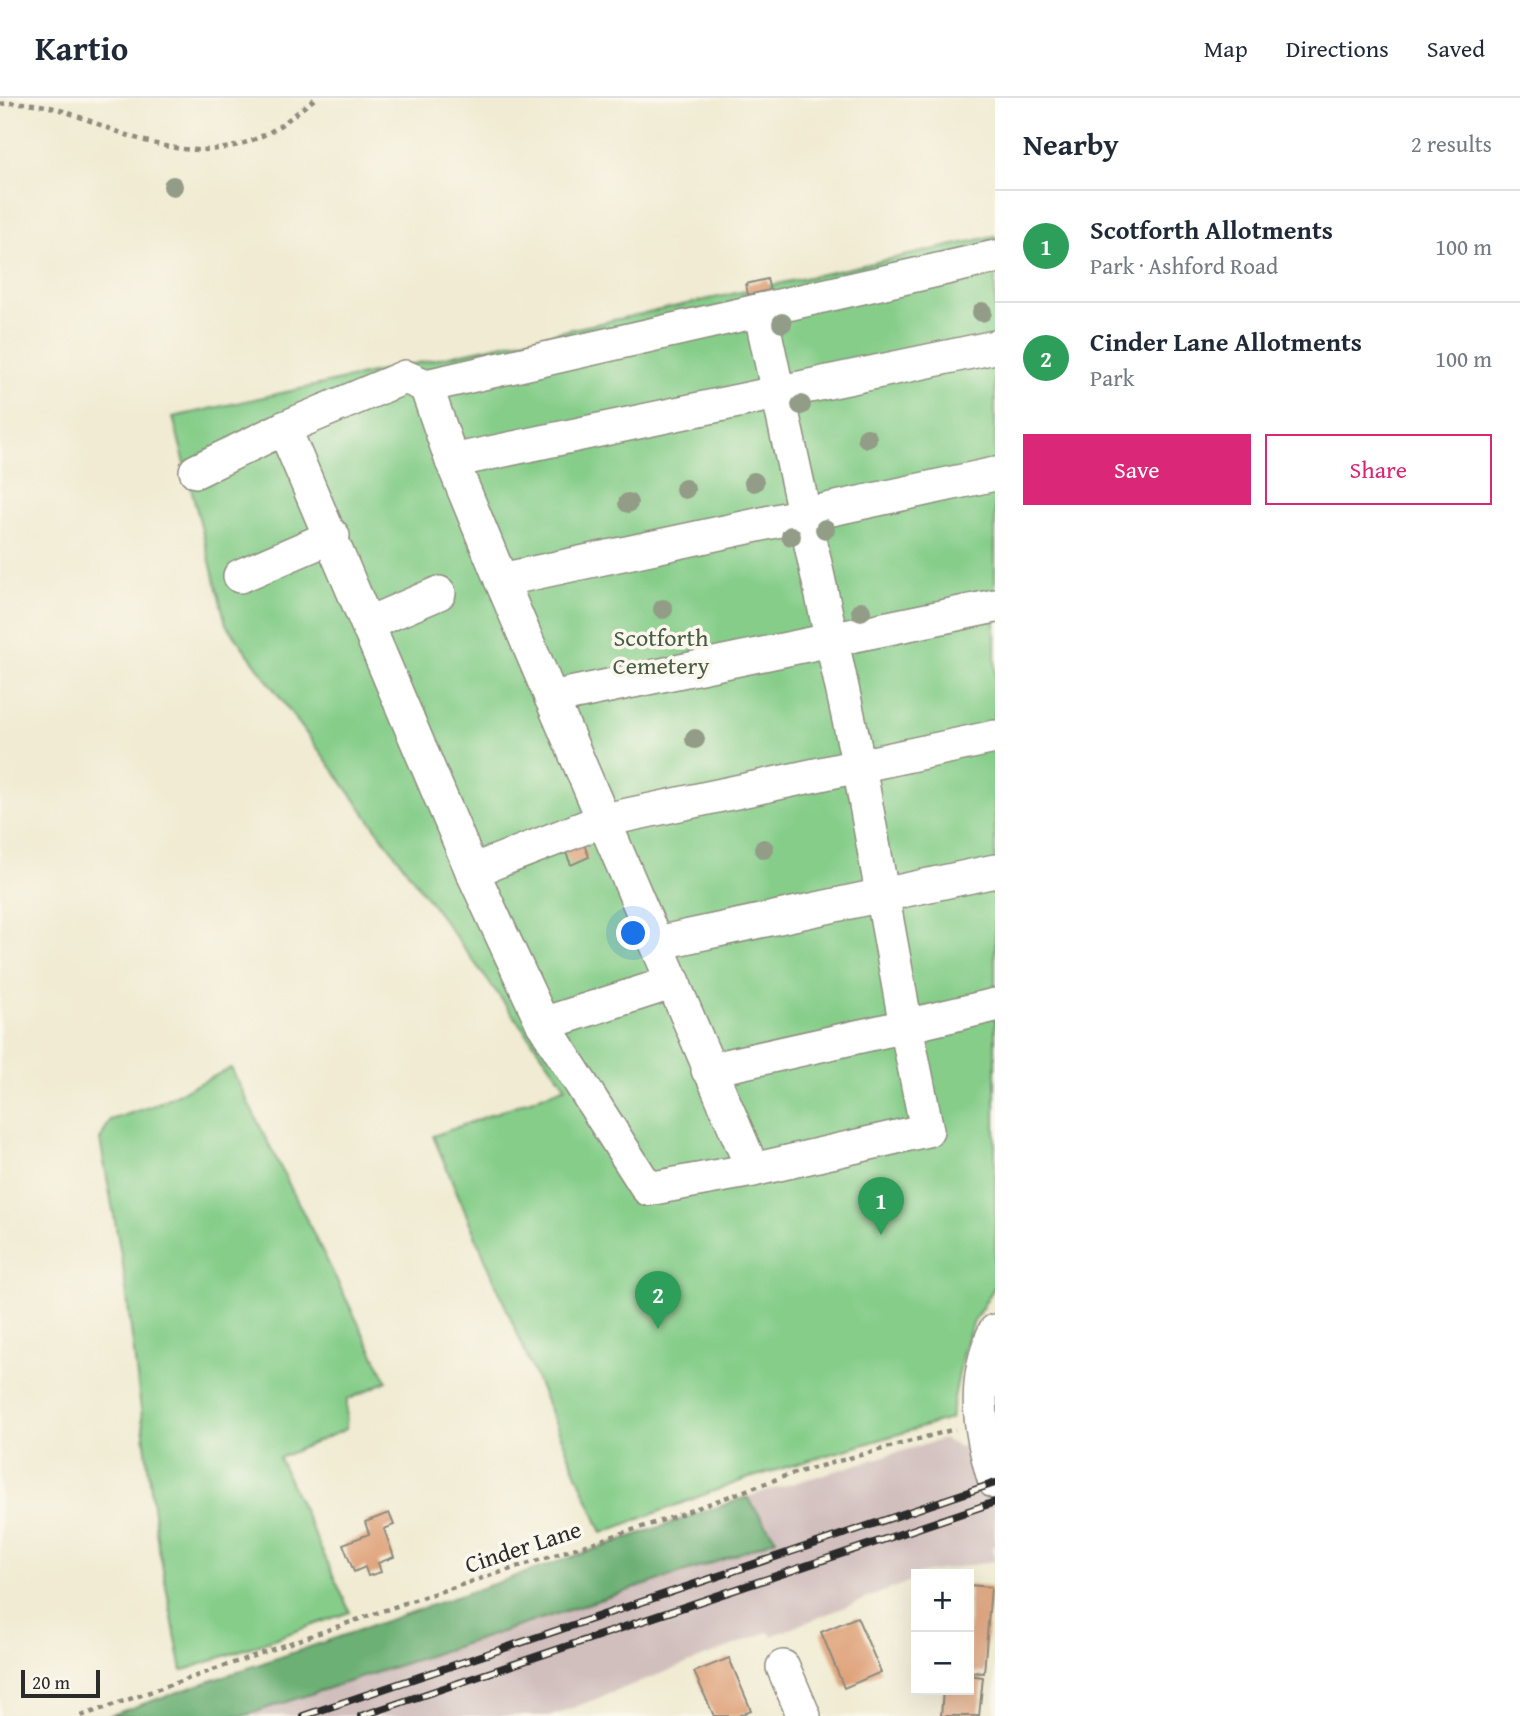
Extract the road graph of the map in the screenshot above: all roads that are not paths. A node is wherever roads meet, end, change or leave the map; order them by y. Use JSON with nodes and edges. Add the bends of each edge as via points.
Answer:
{"nodes":[{"id":1,"x":995,"y":257,"type":"edge"},
{"id":2,"x":760,"y":310,"type":"junction"},
{"id":3,"x":995,"y":347,"type":"edge"},
{"id":4,"x":426,"y":386,"type":"junction"},
{"id":5,"x":779,"y":392,"type":"junction"},
{"id":6,"x":284,"y":428,"type":"junction"},
{"id":7,"x":452,"y":461,"type":"junction"},
{"id":8,"x":196,"y":471,"type":"dead end"},
{"id":9,"x":995,"y":474,"type":"edge"},
{"id":10,"x":803,"y":515,"type":"junction"},
{"id":11,"x":332,"y":536,"type":"junction"},
{"id":12,"x":240,"y":576,"type":"dead end"},
{"id":13,"x":501,"y":580,"type":"junction"},
{"id":14,"x":439,"y":593,"type":"dead end"},
{"id":15,"x":995,"y":606,"type":"edge"},
{"id":16,"x":369,"y":623,"type":"junction"},
{"id":17,"x":830,"y":641,"type":"junction"},
{"id":18,"x":551,"y":698,"type":"junction"},
{"id":19,"x":995,"y":737,"type":"edge"},
{"id":20,"x":859,"y":766,"type":"junction"},
{"id":21,"x":604,"y":820,"type":"junction"},
{"id":22,"x":472,"y":871,"type":"junction"},
{"id":23,"x":995,"y":871,"type":"edge"},
{"id":24,"x":884,"y":895,"type":"junction"},
{"id":25,"x":657,"y":943,"type":"junction"},
{"id":26,"x":674,"y":982,"type":"junction"},
{"id":27,"x":995,"y":1005,"type":"edge"},
{"id":28,"x":543,"y":1024,"type":"junction"},
{"id":29,"x":906,"y":1026,"type":"junction"},
{"id":30,"x":708,"y":1070,"type":"junction"},
{"id":31,"x":753,"y":1170,"type":"junction"},
{"id":32,"x":995,"y":1331,"type":"edge"},
{"id":33,"x":995,"y":1482,"type":"edge"},
{"id":34,"x":783,"y":1667,"type":"dead end"},
{"id":35,"x":804,"y":1716,"type":"edge"}],
"edges":[{"from":1,"to":2,"type":"street"},
{"from":2,"to":4,"type":"street"},
{"from":2,"to":5,"type":"street"},
{"from":3,"to":5,"type":"street"},
{"from":4,"to":6,"type":"street","via":[[405,377]]},
{"from":4,"to":7,"type":"street"},
{"from":5,"to":7,"type":"street"},
{"from":5,"to":10,"type":"street"},
{"from":6,"to":8,"type":"street"},
{"from":6,"to":11,"type":"street"},
{"from":7,"to":13,"type":"street"},
{"from":9,"to":10,"type":"street"},
{"from":10,"to":13,"type":"street"},
{"from":10,"to":17,"type":"street"},
{"from":11,"to":12,"type":"street"},
{"from":11,"to":16,"type":"street"},
{"from":13,"to":18,"type":"street"},
{"from":14,"to":16,"type":"street"},
{"from":15,"to":17,"type":"street"},
{"from":16,"to":22,"type":"street"},
{"from":17,"to":18,"type":"street"},
{"from":17,"to":20,"type":"street"},
{"from":18,"to":21,"type":"street"},
{"from":19,"to":20,"type":"street"},
{"from":20,"to":21,"type":"street"},
{"from":20,"to":24,"type":"street"},
{"from":21,"to":22,"type":"street"},
{"from":21,"to":25,"type":"street"},
{"from":22,"to":28,"type":"street"},
{"from":23,"to":24,"type":"street"},
{"from":24,"to":25,"type":"street"},
{"from":24,"to":29,"type":"street"},
{"from":25,"to":26,"type":"street"},
{"from":26,"to":28,"type":"street"},
{"from":26,"to":30,"type":"street"},
{"from":27,"to":29,"type":"street"},
{"from":28,"to":31,"type":"street","via":[[648,1189]]},
{"from":29,"to":30,"type":"street"},
{"from":29,"to":31,"type":"street","via":[[927,1130]]},
{"from":30,"to":31,"type":"street"},
{"from":32,"to":33,"type":"street","via":[[979,1392],[981,1432]]},
{"from":34,"to":35,"type":"street"}]}
